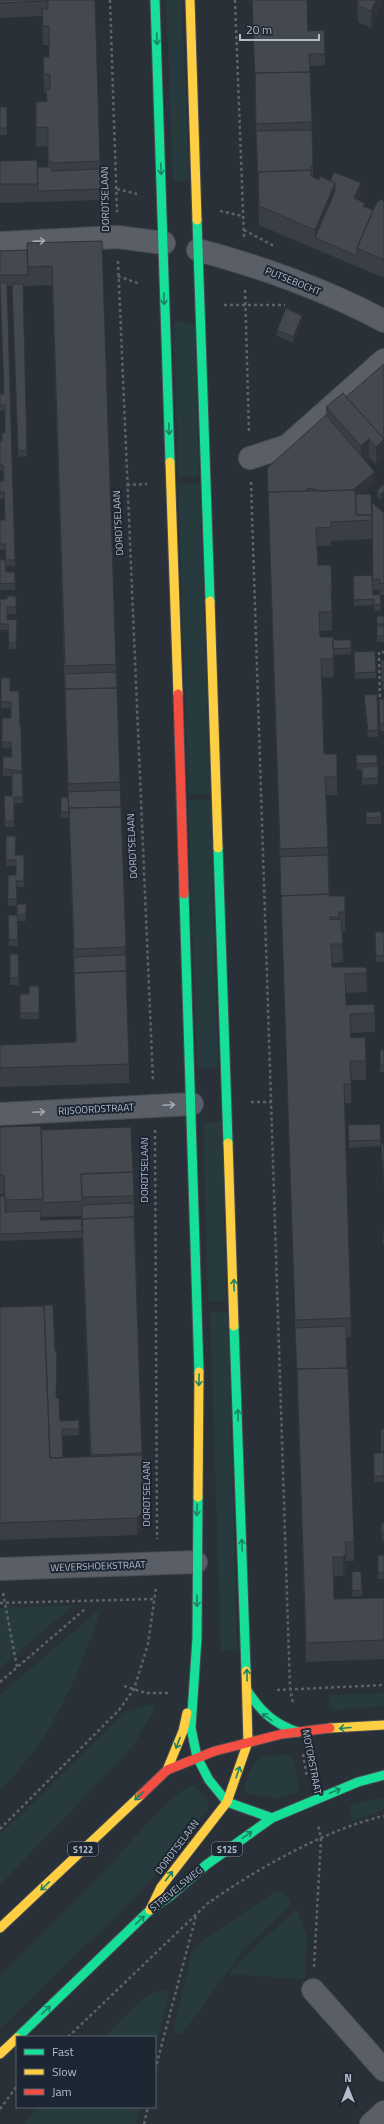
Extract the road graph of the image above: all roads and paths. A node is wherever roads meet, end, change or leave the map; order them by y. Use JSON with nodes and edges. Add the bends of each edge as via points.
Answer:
{"nodes":[{"id":1,"x":110,"y":0,"type":"edge"},
{"id":2,"x":156,"y":0,"type":"edge"},
{"id":3,"x":190,"y":0,"type":"edge"},
{"id":4,"x":235,"y":0,"type":"edge"},
{"id":5,"x":117,"y":237,"type":"junction"},
{"id":6,"x":0,"y":242,"type":"edge"},
{"id":7,"x":167,"y":243,"type":"junction"},
{"id":8,"x":195,"y":249,"type":"junction"},
{"id":9,"x":246,"y":262,"type":"junction"},
{"id":10,"x":384,"y":321,"type":"edge"},
{"id":11,"x":384,"y":360,"type":"edge"},
{"id":12,"x":250,"y":458,"type":"junction"},
{"id":13,"x":384,"y":652,"type":"edge"},
{"id":14,"x":380,"y":697,"type":"edge"},
{"id":15,"x":192,"y":1104,"type":"junction"},
{"id":16,"x":155,"y":1106,"type":"junction"},
{"id":17,"x":0,"y":1114,"type":"edge"},
{"id":18,"x":196,"y":1562,"type":"junction"},
{"id":19,"x":158,"y":1564,"type":"junction"},
{"id":20,"x":1,"y":1569,"type":"edge"},
{"id":21,"x":155,"y":1599,"type":"junction"},
{"id":22,"x":2,"y":1603,"type":"edge"},
{"id":23,"x":85,"y":1609,"type":"dead end"},
{"id":24,"x":17,"y":1667,"type":"junction"},
{"id":25,"x":0,"y":1682,"type":"edge"},
{"id":26,"x":384,"y":1685,"type":"edge"},
{"id":27,"x":124,"y":1686,"type":"dead end"},
{"id":28,"x":290,"y":1688,"type":"junction"},
{"id":29,"x":134,"y":1689,"type":"junction"},
{"id":30,"x":247,"y":1690,"type":"junction"},
{"id":31,"x":192,"y":1692,"type":"junction"},
{"id":32,"x":384,"y":1724,"type":"edge"},
{"id":33,"x":298,"y":1732,"type":"junction"},
{"id":34,"x":248,"y":1742,"type":"junction"},
{"id":35,"x":197,"y":1757,"type":"junction"},
{"id":36,"x":167,"y":1770,"type":"junction"},
{"id":37,"x":384,"y":1775,"type":"edge"},
{"id":38,"x":312,"y":1800,"type":"junction"},
{"id":39,"x":227,"y":1802,"type":"junction"},
{"id":40,"x":384,"y":1816,"type":"edge"},
{"id":41,"x":272,"y":1818,"type":"junction"},
{"id":42,"x":0,"y":1829,"type":"edge"},
{"id":43,"x":321,"y":1838,"type":"junction"},
{"id":44,"x":150,"y":1910,"type":"junction"},
{"id":45,"x":197,"y":1915,"type":"junction"},
{"id":46,"x":0,"y":1928,"type":"edge"},
{"id":47,"x":313,"y":1990,"type":"joint"},
{"id":48,"x":18,"y":2036,"type":"edge"},
{"id":49,"x":69,"y":2036,"type":"edge"},
{"id":50,"x":16,"y":2038,"type":"edge"},
{"id":51,"x":0,"y":2054,"type":"edge"},
{"id":52,"x":156,"y":2066,"type":"edge"},
{"id":53,"x":384,"y":2070,"type":"edge"},
{"id":54,"x":16,"y":2087,"type":"edge"},
{"id":55,"x":148,"y":2108,"type":"edge"},
{"id":56,"x":0,"y":2109,"type":"edge"},
{"id":57,"x":384,"y":2112,"type":"edge"},
{"id":58,"x":144,"y":2124,"type":"edge"},
{"id":59,"x":371,"y":2124,"type":"edge"}],
"edges":[{"from":1,"to":5,"type":"path","name":"DORDTSELAAN"},
{"from":2,"to":7,"type":"main road","number":"S122","one_way":true},
{"from":3,"to":8,"type":"main road","name":"DORDTSELAAN"},
{"from":4,"to":9,"type":"path"},
{"from":6,"to":5,"type":"street","one_way":true},
{"from":5,"to":7,"type":"street"},
{"from":5,"to":16,"type":"path","name":"DORDTSELAAN"},
{"from":7,"to":15,"type":"main road","number":"S122","one_way":true},
{"from":8,"to":9,"type":"street","name":"PUTSEBOCHT"},
{"from":30,"to":8,"type":"main road","name":"DORDTSELAAN","one_way":true},
{"from":9,"to":10,"type":"street","name":"PUTSEBOCHT","via":[[362,309]]},
{"from":9,"to":12,"type":"path"},
{"from":11,"to":12,"type":"street","via":[[287,446]]},
{"from":12,"to":28,"type":"path"},
{"from":13,"to":14,"type":"path","via":[[379,652]]},
{"from":16,"to":15,"type":"street","name":"RIJSOORDSTRAAT","one_way":true},
{"from":15,"to":18,"type":"main road","number":"S122","one_way":true,"via":[[199,1341]]},
{"from":17,"to":16,"type":"street","name":"RIJSOORDSTRAAT","one_way":true},
{"from":16,"to":19,"type":"path","name":"DORDTSELAAN"},
{"from":18,"to":19,"type":"street","name":"WEVERSHOEKSTRAAT"},
{"from":18,"to":31,"type":"main road","number":"S122","one_way":true,"via":[[197,1638]]},
{"from":19,"to":20,"type":"street","name":"WEVERSHOEKSTRAAT"},
{"from":19,"to":21,"type":"path","name":"DORDTSELAAN"},
{"from":20,"to":22,"type":"path"},
{"from":21,"to":22,"type":"path"},
{"from":21,"to":29,"type":"path","name":"DORDTSELAAN","via":[[148,1644]]},
{"from":22,"to":24,"type":"path"},
{"from":23,"to":24,"type":"path"},
{"from":24,"to":25,"type":"path"},
{"from":26,"to":28,"type":"path"},
{"from":27,"to":29,"type":"path"},
{"from":28,"to":33,"type":"path","name":"MOTORSTRAAT"},
{"from":29,"to":42,"type":"path","via":[[119,1710]]},
{"from":33,"to":30,"type":"main road","one_way":true,"via":[[262,1714]]},
{"from":30,"to":34,"type":"main road","name":"DORDTSELAAN"},
{"from":31,"to":35,"type":"main road","via":[[191,1728]]},
{"from":31,"to":36,"type":"main road","number":"S122","one_way":true,"via":[[183,1731]]},
{"from":32,"to":33,"type":"main road","one_way":true},
{"from":33,"to":34,"type":"main road"},
{"from":33,"to":38,"type":"path","name":"MOTORSTRAAT"},
{"from":34,"to":35,"type":"main road"},
{"from":39,"to":34,"type":"main road","name":"DORDTSELAAN","one_way":true},
{"from":35,"to":36,"type":"main road"},
{"from":35,"to":39,"type":"main road","via":[[209,1780]]},
{"from":36,"to":46,"type":"main road","number":"S122","one_way":true},
{"from":38,"to":37,"type":"main road","name":"STREVELSWEG","number":"S125","one_way":true},
{"from":38,"to":41,"type":"main road","name":"STREVELSWEG","number":"S125"},
{"from":38,"to":43,"type":"path","name":"MOTORSTRAAT"},
{"from":39,"to":41,"type":"main road"},
{"from":44,"to":39,"type":"main road","name":"DORDTSELAAN","one_way":true,"via":[[161,1887]]},
{"from":40,"to":43,"type":"path"},
{"from":44,"to":41,"type":"main road","name":"STREVELSWEG","number":"S125","one_way":true,"via":[[206,1864]]},
{"from":43,"to":45,"type":"path","via":[[243,1880],[207,1904]]},
{"from":43,"to":47,"type":"path"},
{"from":48,"to":44,"type":"main road","name":"STREVELSWEG","one_way":true},
{"from":45,"to":49,"type":"path"},
{"from":45,"to":52,"type":"path"},
{"from":47,"to":53,"type":"street"},
{"from":50,"to":51,"type":"main road","name":"STREVELSWEG"},
{"from":54,"to":56,"type":"path"},
{"from":55,"to":58,"type":"path"},
{"from":57,"to":59,"type":"street"}]}
